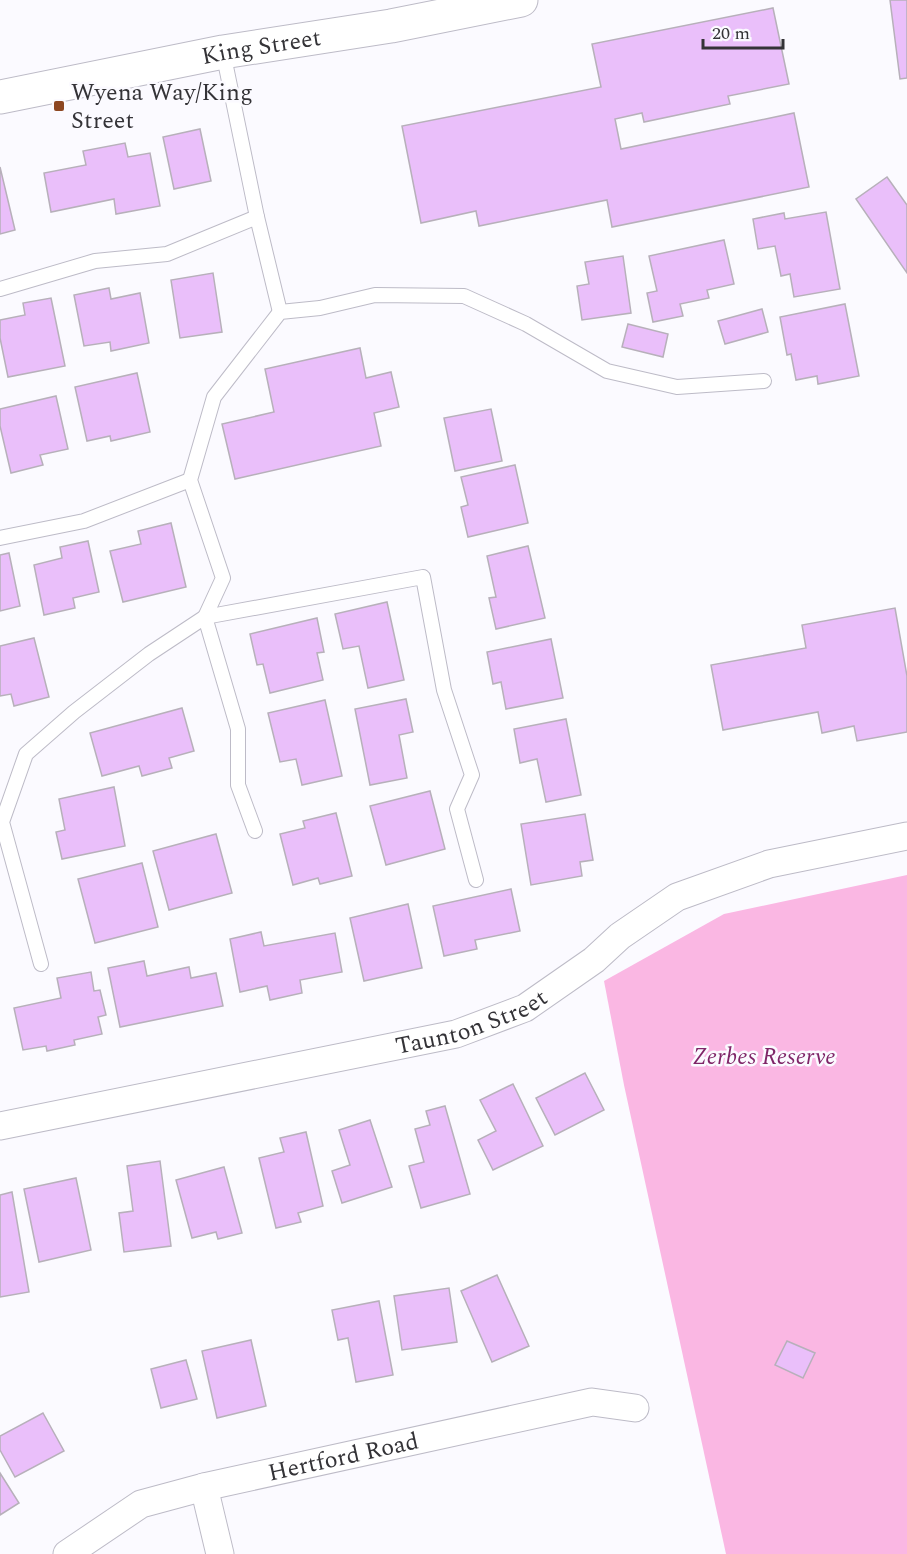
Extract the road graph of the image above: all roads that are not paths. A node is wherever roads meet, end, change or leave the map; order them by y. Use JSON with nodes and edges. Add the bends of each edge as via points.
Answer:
{"nodes":[{"id":1,"x":521,"y":0,"type":"edge"},
{"id":2,"x":223,"y":52,"type":"junction"},
{"id":3,"x":0,"y":98,"type":"edge"},
{"id":4,"x":257,"y":217,"type":"junction"},
{"id":5,"x":0,"y":289,"type":"edge"},
{"id":6,"x":280,"y":312,"type":"junction"},
{"id":7,"x":764,"y":381,"type":"dead end"},
{"id":8,"x":190,"y":480,"type":"junction"},
{"id":9,"x":0,"y":538,"type":"edge"},
{"id":10,"x":205,"y":618,"type":"junction"},
{"id":11,"x":255,"y":831,"type":"dead end"},
{"id":12,"x":907,"y":836,"type":"edge"},
{"id":13,"x":476,"y":880,"type":"dead end"},
{"id":14,"x":41,"y":964,"type":"dead end"},
{"id":15,"x":0,"y":1126,"type":"edge"},
{"id":16,"x":635,"y":1408,"type":"dead end"},
{"id":17,"x":204,"y":1486,"type":"junction"},
{"id":18,"x":66,"y":1554,"type":"edge"},
{"id":19,"x":220,"y":1554,"type":"edge"}],
"edges":[{"from":1,"to":2,"type":"main road","name":"King Street","via":[[391,26]]},
{"from":2,"to":3,"type":"main road","name":"King Street"},
{"from":2,"to":4,"type":"lane"},
{"from":4,"to":5,"type":"lane","via":[[167,254],[95,261]]},
{"from":4,"to":6,"type":"lane"},
{"from":6,"to":7,"type":"lane","via":[[320,308],[375,295],[464,296],[526,324],[607,371],[677,387]]},
{"from":6,"to":8,"type":"lane","via":[[214,397]]},
{"from":8,"to":9,"type":"lane","via":[[84,521]]},
{"from":8,"to":10,"type":"lane","via":[[223,578]]},
{"from":10,"to":11,"type":"lane","via":[[238,729],[238,785]]},
{"from":10,"to":13,"type":"lane","via":[[423,577],[444,690],[472,775],[458,809]]},
{"from":10,"to":14,"type":"lane","via":[[149,654],[26,754],[2,822]]},
{"from":12,"to":15,"type":"street","name":"Taunton Street","via":[[769,864],[677,897],[525,1008],[456,1034]]},
{"from":16,"to":17,"type":"street","name":"Hertford Road","via":[[592,1402]]},
{"from":17,"to":18,"type":"street","name":"Hertford Road","via":[[141,1504]]},
{"from":17,"to":19,"type":"street"}]}
